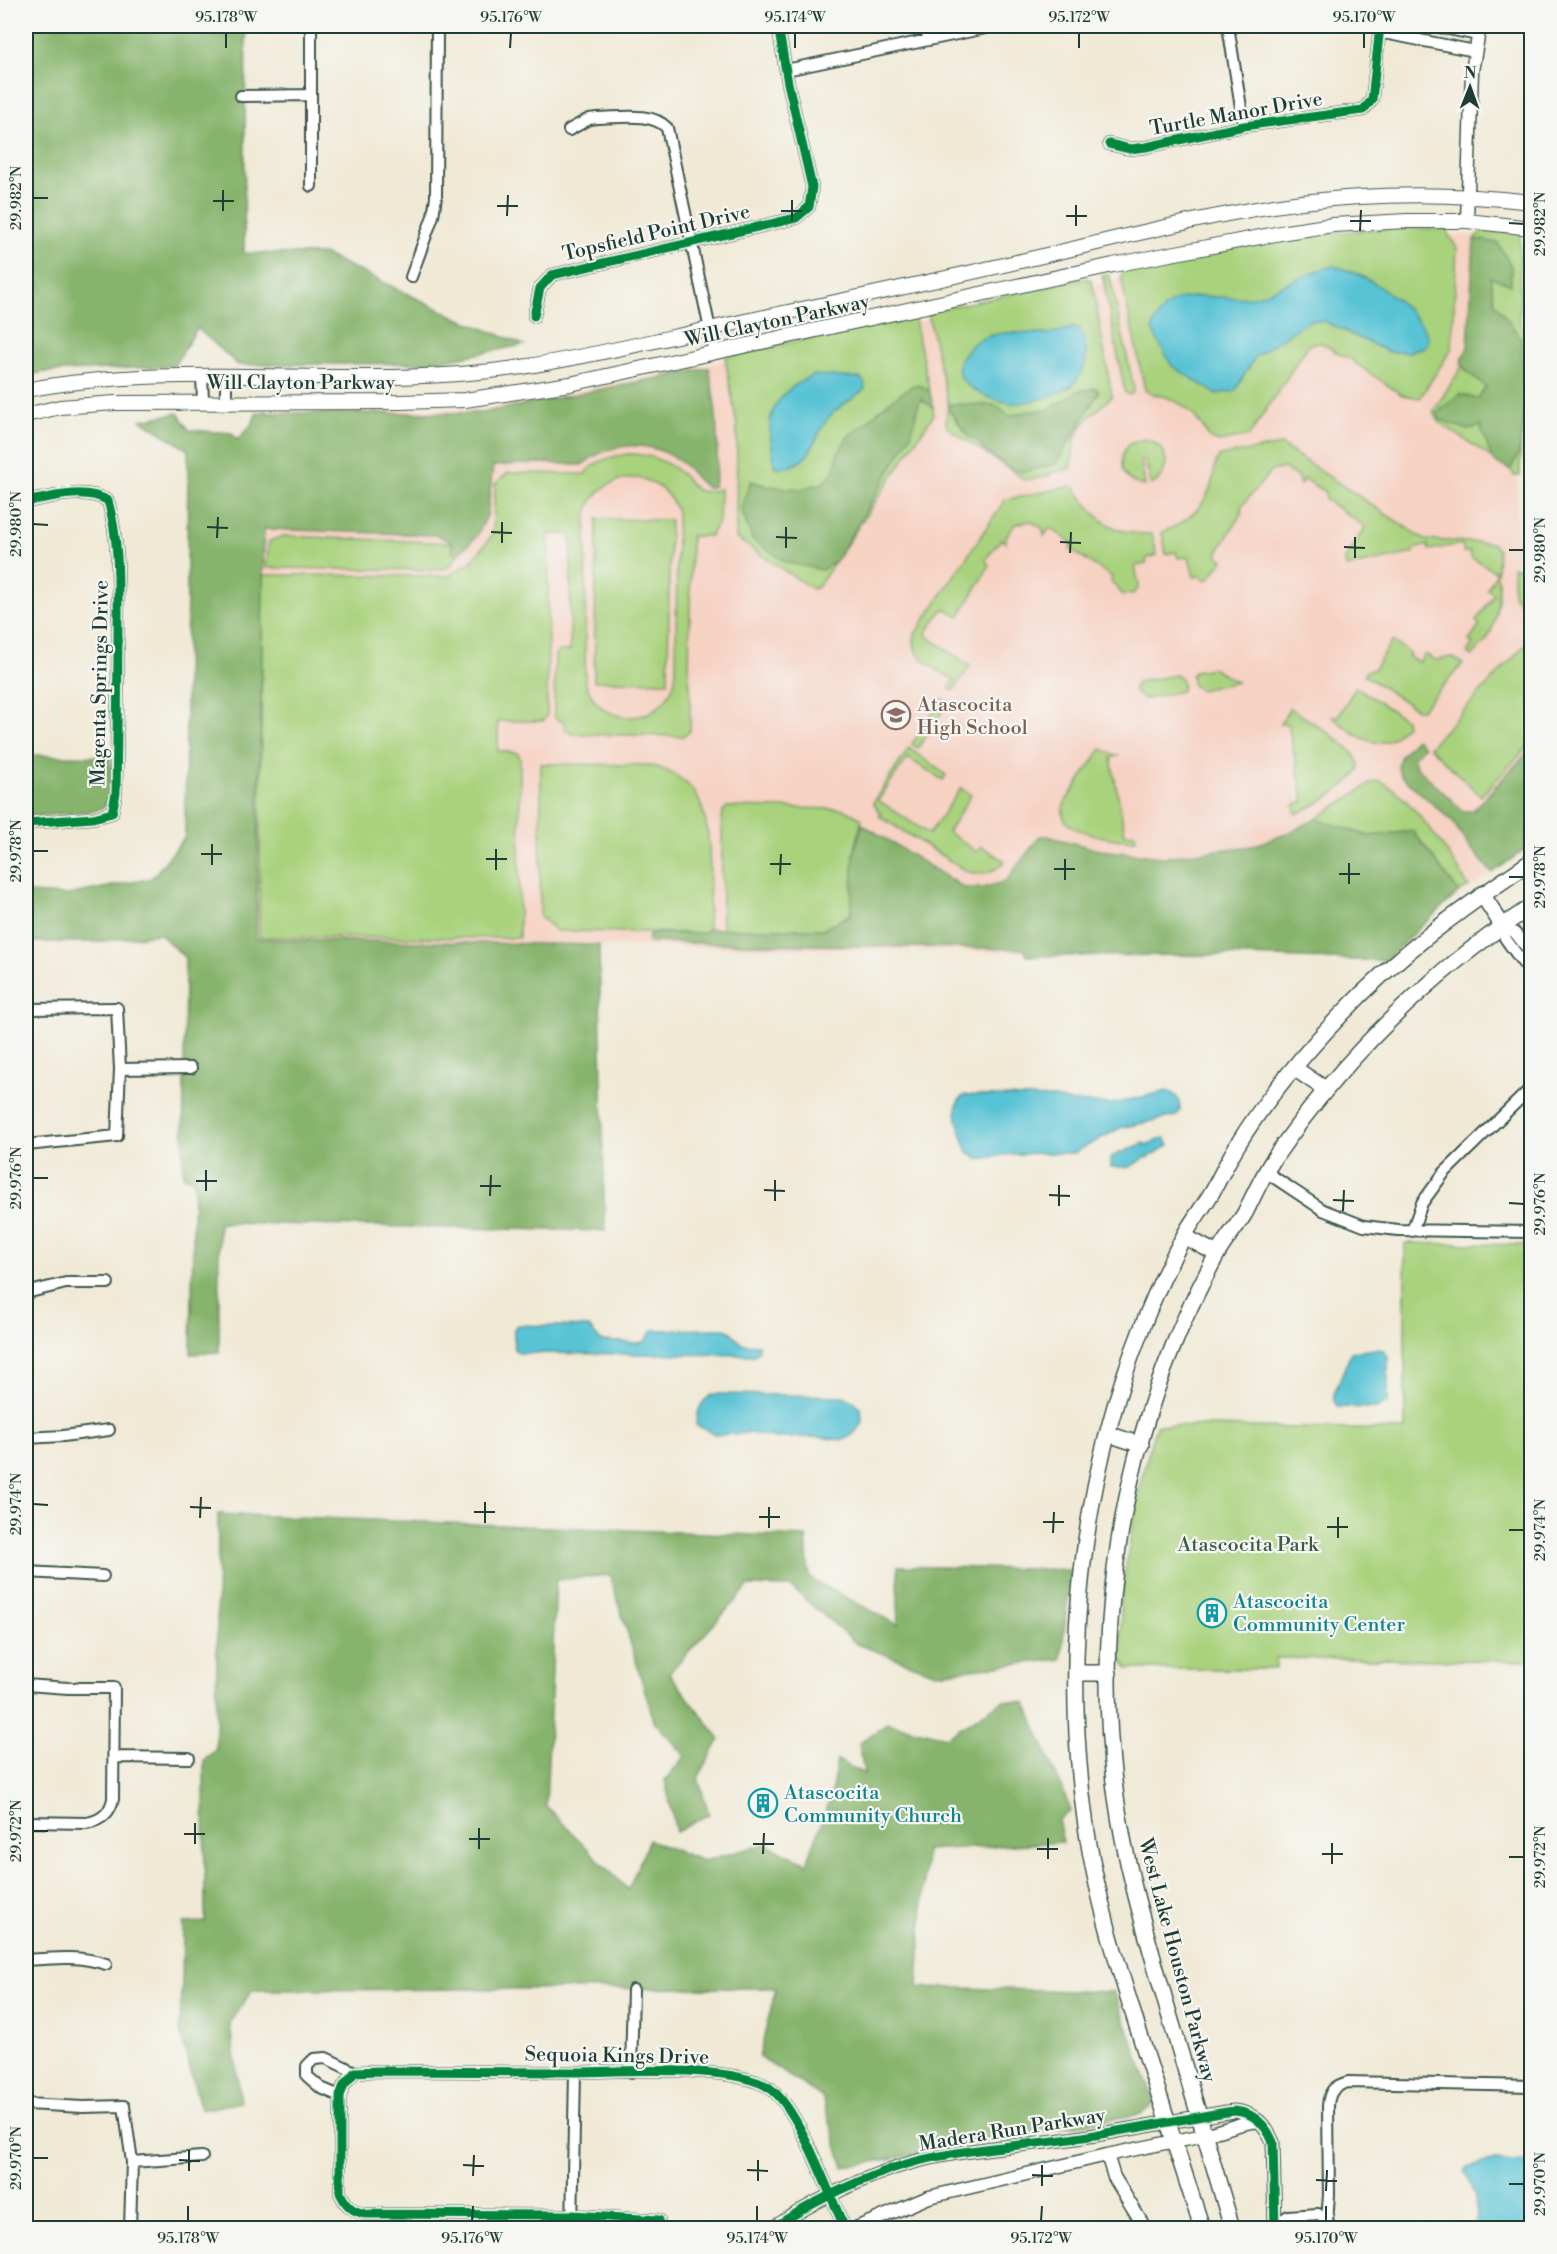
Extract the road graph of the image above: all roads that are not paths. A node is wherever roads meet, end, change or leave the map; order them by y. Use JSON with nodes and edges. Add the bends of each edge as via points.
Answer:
{"nodes":[{"id":1,"x":311,"y":26,"type":"edge"},
{"id":2,"x":437,"y":26,"type":"edge"},
{"id":3,"x":778,"y":26,"type":"edge"},
{"id":4,"x":926,"y":26,"type":"edge"},
{"id":5,"x":995,"y":26,"type":"edge"},
{"id":6,"x":1228,"y":26,"type":"edge"},
{"id":7,"x":1434,"y":26,"type":"edge"},
{"id":8,"x":1380,"y":29,"type":"edge"},
{"id":9,"x":1479,"y":30,"type":"edge"},
{"id":10,"x":928,"y":40,"type":"junction"},
{"id":11,"x":1475,"y":51,"type":"junction"},
{"id":12,"x":786,"y":70,"type":"junction"},
{"id":13,"x":310,"y":95,"type":"junction"},
{"id":14,"x":241,"y":96,"type":"dead end"},
{"id":15,"x":1245,"y":126,"type":"junction"},
{"id":16,"x":569,"y":130,"type":"dead end"},
{"id":17,"x":1109,"y":144,"type":"dead end"},
{"id":18,"x":311,"y":186,"type":"dead end"},
{"id":19,"x":1468,"y":196,"type":"junction"},
{"id":20,"x":1532,"y":202,"type":"edge"},
{"id":21,"x":1467,"y":221,"type":"junction"},
{"id":22,"x":1532,"y":228,"type":"edge"},
{"id":23,"x":692,"y":242,"type":"junction"},
{"id":24,"x":411,"y":277,"type":"dead end"},
{"id":25,"x":912,"y":286,"type":"junction"},
{"id":26,"x":917,"y":309,"type":"junction"},
{"id":27,"x":534,"y":316,"type":"dead end"},
{"id":28,"x":711,"y":328,"type":"junction"},
{"id":29,"x":715,"y":353,"type":"junction"},
{"id":30,"x":202,"y":375,"type":"junction"},
{"id":31,"x":226,"y":376,"type":"junction"},
{"id":32,"x":56,"y":384,"type":"junction"},
{"id":33,"x":26,"y":390,"type":"edge"},
{"id":34,"x":203,"y":401,"type":"junction"},
{"id":35,"x":226,"y":402,"type":"junction"},
{"id":36,"x":60,"y":407,"type":"junction"},
{"id":37,"x":26,"y":415,"type":"edge"},
{"id":38,"x":26,"y":502,"type":"edge"},
{"id":39,"x":26,"y":823,"type":"edge"},
{"id":40,"x":1532,"y":861,"type":"edge"},
{"id":41,"x":1482,"y":894,"type":"junction"},
{"id":42,"x":1532,"y":906,"type":"edge"},
{"id":43,"x":1502,"y":925,"type":"junction"},
{"id":44,"x":1532,"y":955,"type":"edge"},
{"id":45,"x":1532,"y":964,"type":"edge"},
{"id":46,"x":26,"y":1009,"type":"edge"},
{"id":47,"x":191,"y":1068,"type":"dead end"},
{"id":48,"x":1294,"y":1068,"type":"junction"},
{"id":49,"x":120,"y":1070,"type":"junction"},
{"id":50,"x":1532,"y":1087,"type":"edge"},
{"id":51,"x":1325,"y":1089,"type":"junction"},
{"id":52,"x":26,"y":1144,"type":"edge"},
{"id":53,"x":1266,"y":1172,"type":"junction"},
{"id":54,"x":1412,"y":1231,"type":"junction"},
{"id":55,"x":1532,"y":1232,"type":"edge"},
{"id":56,"x":1184,"y":1236,"type":"junction"},
{"id":57,"x":1217,"y":1254,"type":"junction"},
{"id":58,"x":108,"y":1282,"type":"dead end"},
{"id":59,"x":26,"y":1293,"type":"edge"},
{"id":60,"x":109,"y":1430,"type":"dead end"},
{"id":61,"x":1108,"y":1434,"type":"junction"},
{"id":62,"x":26,"y":1438,"type":"edge"},
{"id":63,"x":1141,"y":1445,"type":"junction"},
{"id":64,"x":26,"y":1572,"type":"edge"},
{"id":65,"x":103,"y":1576,"type":"dead end"},
{"id":66,"x":1077,"y":1673,"type":"junction"},
{"id":67,"x":1109,"y":1673,"type":"junction"},
{"id":68,"x":26,"y":1685,"type":"edge"},
{"id":69,"x":114,"y":1757,"type":"junction"},
{"id":70,"x":189,"y":1758,"type":"dead end"},
{"id":71,"x":26,"y":1822,"type":"edge"},
{"id":72,"x":26,"y":1959,"type":"edge"},
{"id":73,"x":106,"y":1964,"type":"dead end"},
{"id":74,"x":633,"y":1990,"type":"dead end"},
{"id":75,"x":355,"y":2072,"type":"junction"},
{"id":76,"x":574,"y":2072,"type":"junction"},
{"id":77,"x":632,"y":2072,"type":"junction"},
{"id":78,"x":1532,"y":2086,"type":"edge"},
{"id":79,"x":340,"y":2097,"type":"junction"},
{"id":80,"x":26,"y":2104,"type":"edge"},
{"id":81,"x":1198,"y":2116,"type":"junction"},
{"id":82,"x":1168,"y":2121,"type":"junction"},
{"id":83,"x":1259,"y":2121,"type":"junction"},
{"id":84,"x":1204,"y":2135,"type":"junction"},
{"id":85,"x":1173,"y":2141,"type":"junction"},
{"id":86,"x":1107,"y":2155,"type":"junction"},
{"id":87,"x":202,"y":2157,"type":"dead end"},
{"id":88,"x":132,"y":2162,"type":"junction"},
{"id":89,"x":829,"y":2196,"type":"junction"},
{"id":90,"x":572,"y":2215,"type":"junction"},
{"id":91,"x":659,"y":2220,"type":"dead end"},
{"id":92,"x":1326,"y":2226,"type":"edge"},
{"id":93,"x":1277,"y":2227,"type":"edge"},
{"id":94,"x":130,"y":2229,"type":"edge"},
{"id":95,"x":572,"y":2229,"type":"edge"},
{"id":96,"x":773,"y":2229,"type":"edge"},
{"id":97,"x":845,"y":2229,"type":"edge"},
{"id":98,"x":856,"y":2229,"type":"edge"},
{"id":99,"x":1145,"y":2229,"type":"edge"},
{"id":100,"x":1202,"y":2229,"type":"edge"},
{"id":101,"x":1232,"y":2229,"type":"edge"}],
"edges":[{"from":1,"to":13,"type":"street"},
{"from":2,"to":24,"type":"street","via":[[436,197]]},
{"from":3,"to":12,"type":"street"},
{"from":4,"to":10,"type":"street"},
{"from":5,"to":10,"type":"street"},
{"from":6,"to":15,"type":"street"},
{"from":7,"to":9,"type":"street"},
{"from":8,"to":11,"type":"street"},
{"from":8,"to":15,"type":"street","name":"Turtle Manor Drive","via":[[1372,100],[1367,107],[1353,113]]},
{"from":9,"to":11,"type":"street"},
{"from":10,"to":12,"type":"street"},
{"from":11,"to":19,"type":"street"},
{"from":12,"to":23,"type":"street","name":"Topsfield Point Drive","via":[[812,187],[809,207],[796,218]]},
{"from":13,"to":14,"type":"street"},
{"from":13,"to":18,"type":"street"},
{"from":15,"to":17,"type":"street","name":"Turtle Manor Drive","via":[[1146,147],[1130,149]]},
{"from":16,"to":23,"type":"street","via":[[597,118],[646,118],[662,122],[667,128]]},
{"from":19,"to":20,"type":"main road","name":"Will Clayton Parkway"},
{"from":19,"to":21,"type":"street"},
{"from":19,"to":25,"type":"main road","name":"Will Clayton Parkway","via":[[1372,196],[1274,206]]},
{"from":21,"to":22,"type":"main road","name":"Will Clayton Parkway"},
{"from":21,"to":26,"type":"main road","name":"Will Clayton Parkway","via":[[1376,221],[1286,232],[1113,265]]},
{"from":23,"to":27,"type":"street","name":"Topsfield Point Drive","via":[[552,275],[540,288]]},
{"from":23,"to":28,"type":"street"},
{"from":25,"to":26,"type":"main road"},
{"from":25,"to":28,"type":"main road","name":"Will Clayton Parkway"},
{"from":26,"to":29,"type":"main road","name":"Will Clayton Parkway"},
{"from":28,"to":29,"type":"street"},
{"from":28,"to":31,"type":"main road","name":"Will Clayton Parkway","via":[[559,360],[462,375]]},
{"from":29,"to":35,"type":"main road","name":"Will Clayton Parkway","via":[[570,384],[465,400]]},
{"from":30,"to":31,"type":"main road","name":"Will Clayton Parkway"},
{"from":30,"to":32,"type":"main road","name":"Will Clayton Parkway"},
{"from":30,"to":34,"type":"street"},
{"from":31,"to":35,"type":"street"},
{"from":32,"to":33,"type":"main road","name":"Will Clayton Parkway"},
{"from":32,"to":36,"type":"main road"},
{"from":34,"to":35,"type":"main road","name":"Will Clayton Parkway"},
{"from":34,"to":36,"type":"main road","name":"Will Clayton Parkway"},
{"from":36,"to":37,"type":"main road","name":"Will Clayton Parkway"},
{"from":38,"to":39,"type":"street","name":"Magenta Springs Drive","via":[[86,494],[108,501],[114,522],[118,574],[117,793],[112,813]]},
{"from":40,"to":41,"type":"main road"},
{"from":41,"to":43,"type":"main road"},
{"from":41,"to":48,"type":"main road","via":[[1397,960],[1341,1014]]},
{"from":42,"to":43,"type":"main road","name":"West Lake Houston Parkway"},
{"from":43,"to":44,"type":"street","via":[[1515,933]]},
{"from":43,"to":45,"type":"street","via":[[1523,963]]},
{"from":43,"to":51,"type":"main road","name":"West Lake Houston Parkway","via":[[1422,989]]},
{"from":46,"to":49,"type":"street","via":[[117,1008]]},
{"from":47,"to":49,"type":"street"},
{"from":48,"to":51,"type":"main road"},
{"from":48,"to":56,"type":"main road","via":[[1240,1141]]},
{"from":49,"to":52,"type":"street","via":[[117,1136]]},
{"from":50,"to":54,"type":"street","via":[[1444,1173],[1422,1203]]},
{"from":51,"to":53,"type":"main road","name":"West Lake Houston Parkway"},
{"from":53,"to":54,"type":"street","via":[[1333,1214],[1364,1226]]},
{"from":53,"to":57,"type":"main road","name":"West Lake Houston Parkway"},
{"from":54,"to":55,"type":"street"},
{"from":56,"to":57,"type":"main road"},
{"from":56,"to":61,"type":"main road","via":[[1140,1332]]},
{"from":57,"to":63,"type":"main road","name":"West Lake Houston Parkway","via":[[1174,1343]]},
{"from":58,"to":59,"type":"street","via":[[66,1283]]},
{"from":60,"to":62,"type":"street"},
{"from":61,"to":63,"type":"main road"},
{"from":61,"to":66,"type":"main road","via":[[1094,1485],[1085,1546]]},
{"from":63,"to":67,"type":"main road","name":"West Lake Houston Parkway","via":[[1116,1563]]},
{"from":64,"to":65,"type":"street"},
{"from":66,"to":67,"type":"main road"},
{"from":66,"to":82,"type":"main road","via":[[1080,1784],[1103,1916]]},
{"from":67,"to":81,"type":"main road","name":"West Lake Houston Parkway","via":[[1116,1798],[1132,1884]]},
{"from":68,"to":69,"type":"street","via":[[114,1688]]},
{"from":69,"to":70,"type":"street"},
{"from":69,"to":71,"type":"street","via":[[113,1799],[104,1817],[87,1823]]},
{"from":72,"to":73,"type":"street","via":[[70,1958]]},
{"from":74,"to":77,"type":"street"},
{"from":75,"to":76,"type":"street","name":"Sequoia Kings Drive"},
{"from":75,"to":79,"type":"street"},
{"from":75,"to":79,"type":"street","name":"Sequoia Kings Drive","via":[[326,2058],[314,2059],[307,2066],[307,2076]]},
{"from":76,"to":77,"type":"street","name":"Sequoia Kings Drive"},
{"from":76,"to":90,"type":"street"},
{"from":77,"to":89,"type":"street","name":"Sequoia Kings Drive","via":[[706,2073],[753,2080],[770,2089],[797,2124]]},
{"from":78,"to":92,"type":"street","via":[[1348,2082],[1335,2086],[1329,2094]]},
{"from":79,"to":90,"type":"street","via":[[340,2193],[345,2204],[356,2212]]},
{"from":80,"to":88,"type":"street","via":[[124,2106]]},
{"from":81,"to":82,"type":"street","name":"Madera Run Parkway"},
{"from":81,"to":83,"type":"street","name":"Madera Run Parkway","via":[[1243,2111]]},
{"from":81,"to":84,"type":"main road","name":"West Lake Houston Parkway"},
{"from":82,"to":85,"type":"main road"},
{"from":82,"to":89,"type":"street","name":"Madera Run Parkway","via":[[945,2156],[892,2168]]},
{"from":83,"to":84,"type":"street","name":"Madera Run Parkway"},
{"from":83,"to":93,"type":"street","via":[[1273,2142]]},
{"from":84,"to":85,"type":"street","name":"Madera Run Parkway"},
{"from":84,"to":101,"type":"main road","name":"West Lake Houston Parkway"},
{"from":85,"to":86,"type":"street","name":"Madera Run Parkway"},
{"from":85,"to":100,"type":"main road"},
{"from":86,"to":98,"type":"street","name":"Madera Run Parkway","via":[[929,2197]]},
{"from":86,"to":99,"type":"street","via":[[1114,2177]]},
{"from":87,"to":88,"type":"street"},
{"from":88,"to":94,"type":"street"},
{"from":89,"to":96,"type":"street","name":"Madera Run Parkway"},
{"from":89,"to":97,"type":"street","name":"Sequoia Kings Drive"},
{"from":90,"to":91,"type":"street"},
{"from":90,"to":95,"type":"street"},
{"from":92,"to":93,"type":"street","via":[[1318,2214],[1288,2216]]}]}
